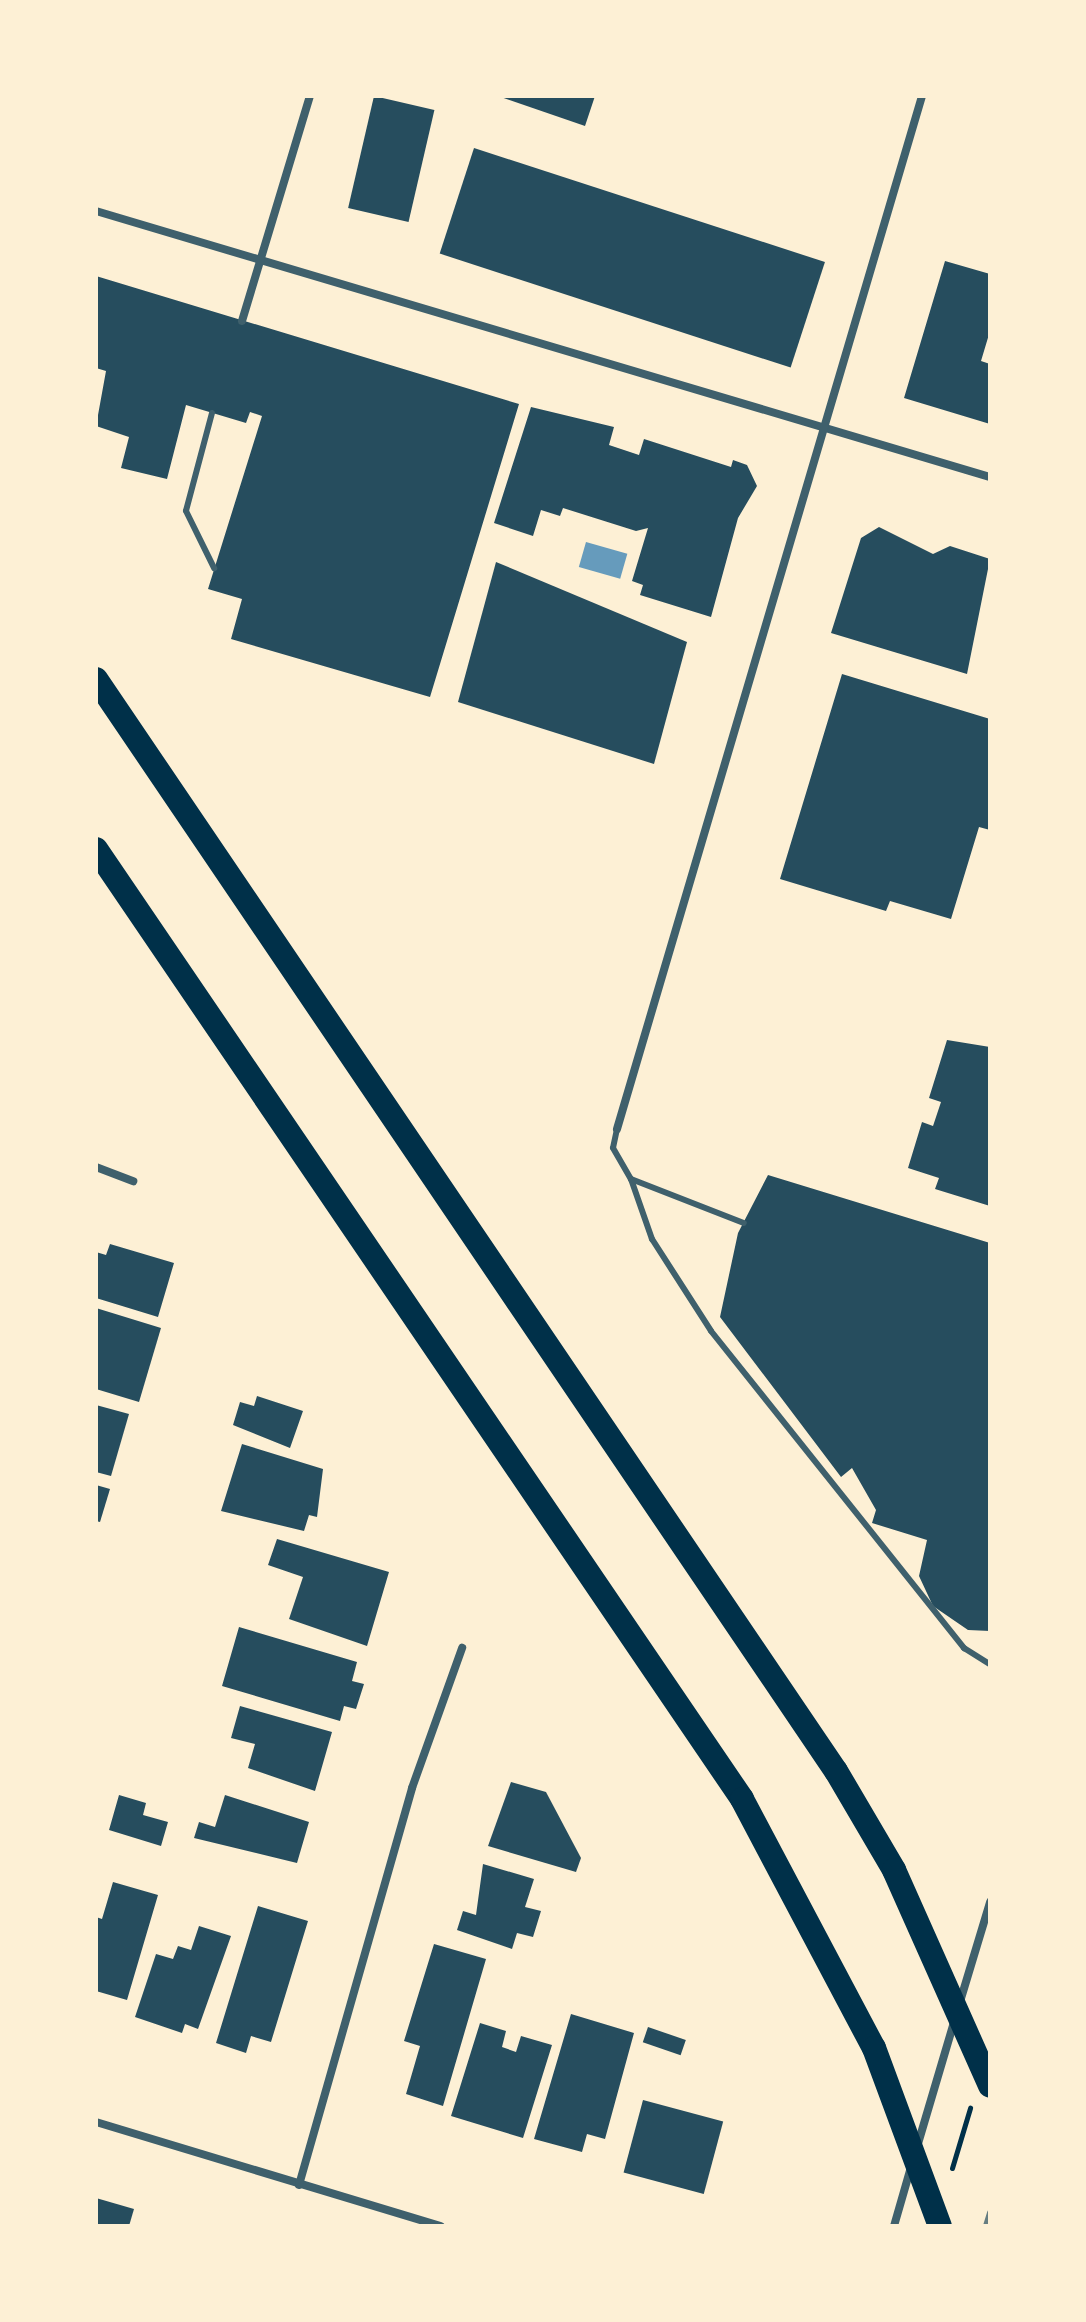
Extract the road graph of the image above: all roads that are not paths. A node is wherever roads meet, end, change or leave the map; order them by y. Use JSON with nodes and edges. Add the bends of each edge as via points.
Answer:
{"nodes":[{"id":1,"x":310,"y":96,"type":"edge"},
{"id":2,"x":922,"y":96,"type":"edge"},
{"id":3,"x":96,"y":211,"type":"edge"},
{"id":4,"x":260,"y":259,"type":"junction"},
{"id":5,"x":242,"y":321,"type":"dead end"},
{"id":6,"x":212,"y":413,"type":"dead end"},
{"id":7,"x":821,"y":429,"type":"junction"},
{"id":8,"x":990,"y":477,"type":"edge"},
{"id":9,"x":214,"y":568,"type":"dead end"},
{"id":10,"x":96,"y":679,"type":"edge"},
{"id":11,"x":96,"y":849,"type":"edge"},
{"id":12,"x":617,"y":1129,"type":"joint"},
{"id":13,"x":96,"y":1167,"type":"edge"},
{"id":14,"x":631,"y":1179,"type":"junction"},
{"id":15,"x":133,"y":1181,"type":"dead end"},
{"id":16,"x":744,"y":1223,"type":"dead end"},
{"id":17,"x":462,"y":1648,"type":"dead end"},
{"id":18,"x":990,"y":1664,"type":"edge"},
{"id":19,"x":990,"y":1902,"type":"edge"},
{"id":20,"x":982,"y":2092,"type":"edge"},
{"id":21,"x":96,"y":2122,"type":"edge"},
{"id":22,"x":299,"y":2185,"type":"junction"},
{"id":23,"x":441,"y":2226,"type":"edge"},
{"id":24,"x":894,"y":2226,"type":"edge"},
{"id":25,"x":940,"y":2226,"type":"edge"}],
"edges":[{"from":1,"to":4,"type":"street"},
{"from":2,"to":7,"type":"street"},
{"from":3,"to":4,"type":"street"},
{"from":4,"to":5,"type":"street"},
{"from":4,"to":7,"type":"street"},
{"from":6,"to":9,"type":"lane","via":[[186,511]]},
{"from":7,"to":8,"type":"street"},
{"from":7,"to":12,"type":"street"},
{"from":10,"to":20,"type":"highway","via":[[765,1660],[874,1835]]},
{"from":11,"to":25,"type":"highway","via":[[704,1741],[837,1967]]},
{"from":12,"to":14,"type":"lane","via":[[613,1148]]},
{"from":13,"to":15,"type":"street"},
{"from":14,"to":16,"type":"lane"},
{"from":14,"to":18,"type":"lane","via":[[652,1239],[711,1331],[964,1648]]},
{"from":17,"to":22,"type":"street","via":[[412,1788]]},
{"from":19,"to":24,"type":"street"},
{"from":21,"to":22,"type":"street"},
{"from":22,"to":23,"type":"street"}]}
